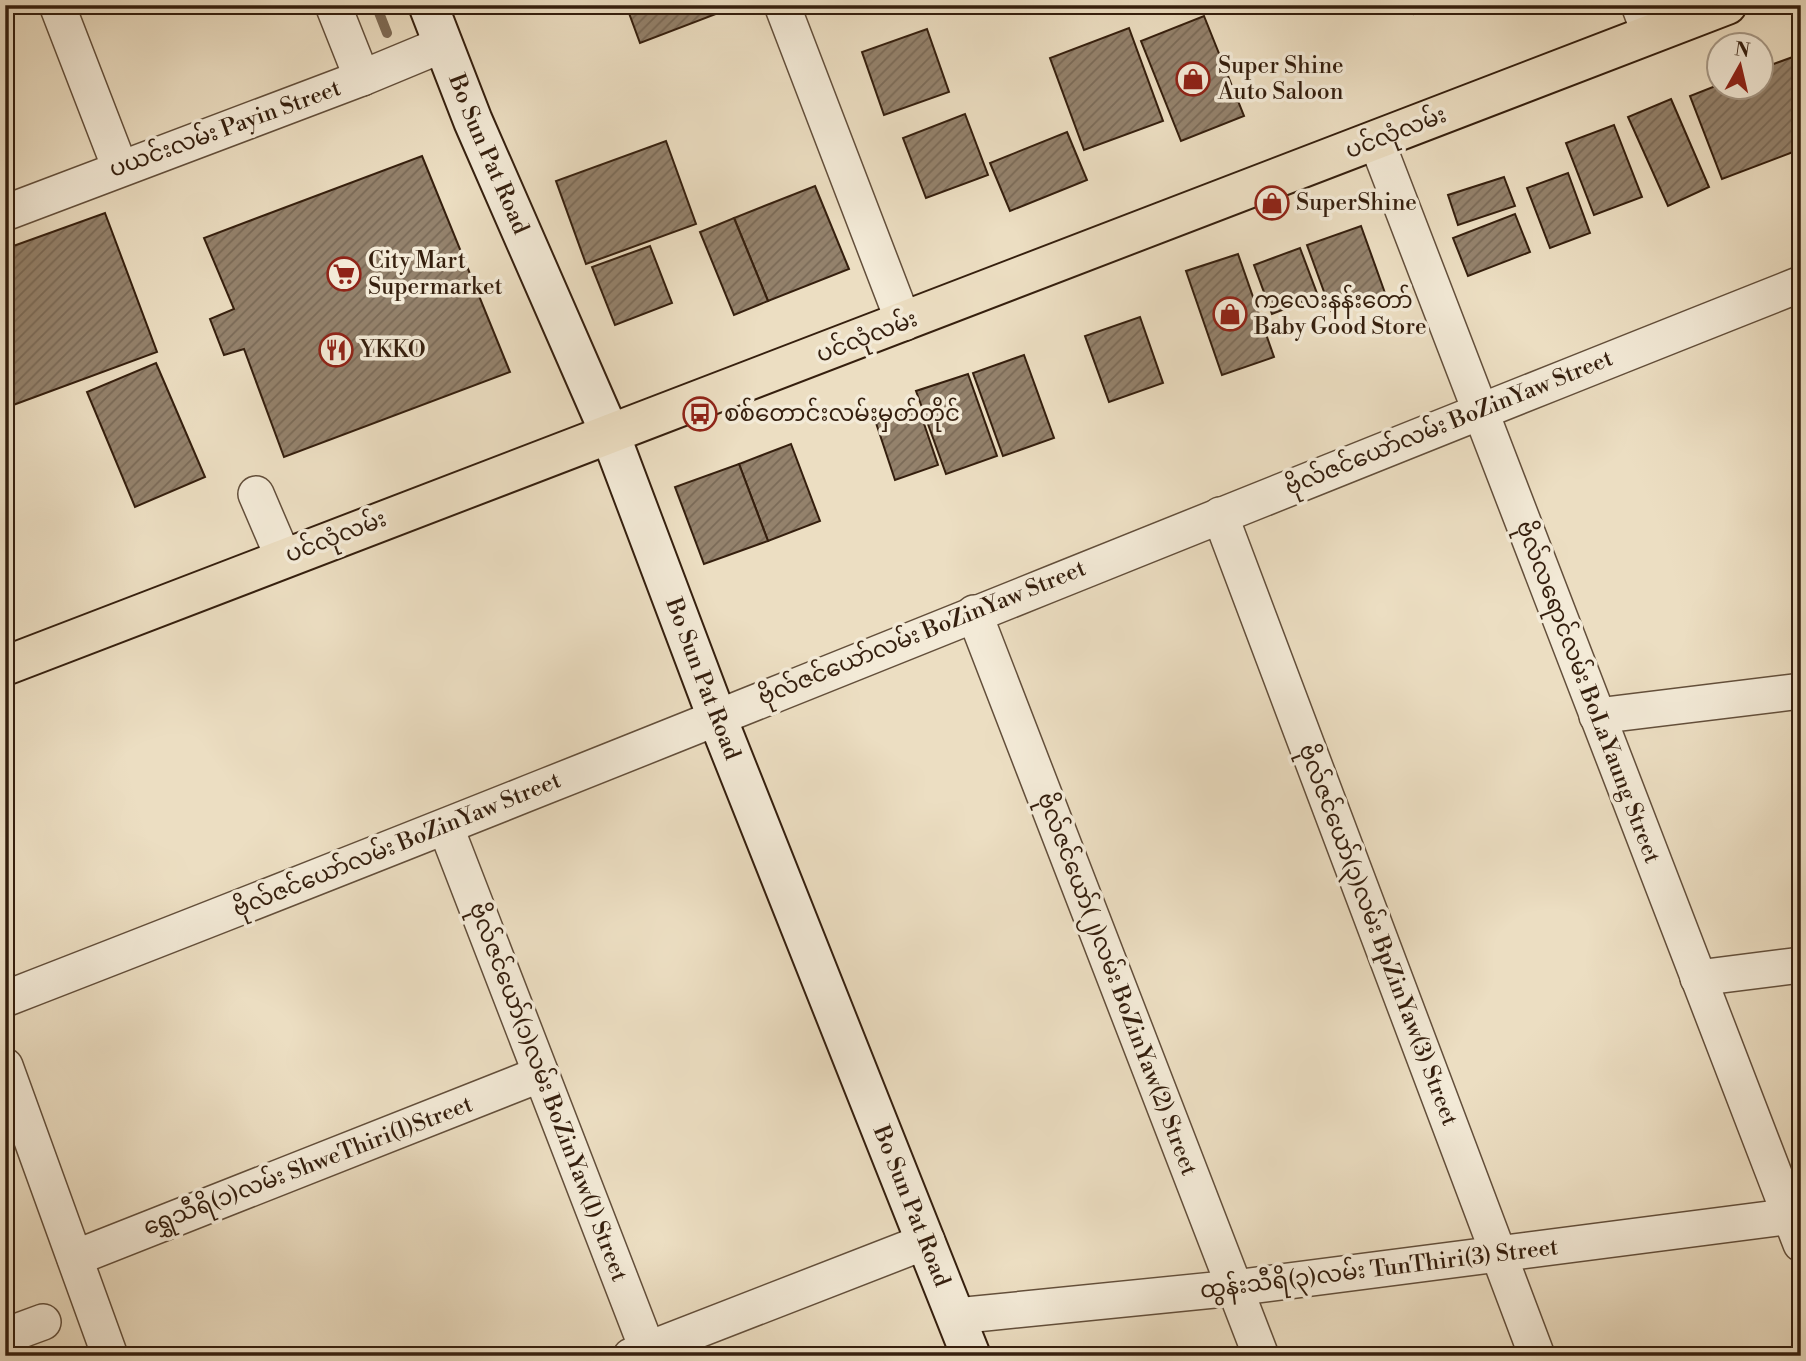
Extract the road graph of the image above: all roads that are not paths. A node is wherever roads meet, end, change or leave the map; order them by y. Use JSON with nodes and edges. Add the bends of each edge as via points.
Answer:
{"nodes":[{"id":1,"x":57,"y":5,"type":"edge"},
{"id":2,"x":333,"y":5,"type":"edge"},
{"id":3,"x":428,"y":5,"type":"edge"},
{"id":4,"x":782,"y":5,"type":"edge"},
{"id":5,"x":1727,"y":5,"type":"edge"},
{"id":6,"x":1644,"y":20,"type":"edge"},
{"id":7,"x":444,"y":44,"type":"junction"},
{"id":8,"x":362,"y":78,"type":"junction"},
{"id":9,"x":1376,"y":140,"type":"junction"},
{"id":10,"x":120,"y":168,"type":"junction"},
{"id":11,"x":5,"y":212,"type":"edge"},
{"id":12,"x":1801,"y":284,"type":"edge"},
{"id":13,"x":904,"y":323,"type":"junction"},
{"id":14,"x":1480,"y":411,"type":"junction"},
{"id":15,"x":610,"y":434,"type":"junction"},
{"id":16,"x":257,"y":494,"type":"dead end"},
{"id":17,"x":1220,"y":515,"type":"junction"},
{"id":18,"x":283,"y":557,"type":"junction"},
{"id":19,"x":974,"y":612,"type":"junction"},
{"id":20,"x":5,"y":666,"type":"edge"},
{"id":21,"x":1801,"y":691,"type":"edge"},
{"id":22,"x":716,"y":715,"type":"junction"},
{"id":23,"x":1597,"y":716,"type":"junction"},
{"id":24,"x":446,"y":828,"type":"junction"},
{"id":25,"x":1801,"y":965,"type":"edge"},
{"id":26,"x":1698,"y":978,"type":"junction"},
{"id":27,"x":5,"y":999,"type":"edge"},
{"id":28,"x":5,"y":1066,"type":"edge"},
{"id":29,"x":541,"y":1074,"type":"junction"},
{"id":30,"x":1797,"y":1225,"type":"edge"},
{"id":31,"x":927,"y":1241,"type":"junction"},
{"id":32,"x":1499,"y":1255,"type":"junction"},
{"id":33,"x":75,"y":1258,"type":"junction"},
{"id":34,"x":1234,"y":1288,"type":"junction"},
{"id":35,"x":956,"y":1316,"type":"junction"},
{"id":36,"x":43,"y":1322,"type":"dead end"},
{"id":37,"x":5,"y":1336,"type":"edge"},
{"id":38,"x":643,"y":1354,"type":"edge"},
{"id":39,"x":110,"y":1356,"type":"edge"},
{"id":40,"x":971,"y":1356,"type":"edge"},
{"id":41,"x":1261,"y":1356,"type":"edge"},
{"id":42,"x":1537,"y":1356,"type":"edge"}],
"edges":[{"from":1,"to":10,"type":"street"},
{"from":2,"to":8,"type":"street"},
{"from":3,"to":7,"type":"street","name":"Bo Sun Pat Road"},
{"from":4,"to":13,"type":"street"},
{"from":5,"to":6,"type":"main road","name":"ပင်လုံလမ်း"},
{"from":6,"to":9,"type":"main road","name":"ပင်လုံလမ်း"},
{"from":7,"to":8,"type":"street","name":"ပယင်းလမ်း Payin Street"},
{"from":7,"to":15,"type":"street","name":"Bo Sun Pat Road"},
{"from":8,"to":10,"type":"street","name":"ပယင်းလမ်း Payin Street"},
{"from":9,"to":13,"type":"main road","name":"ပင်လုံလမ်း"},
{"from":9,"to":14,"type":"street","name":"ဗိုလ်လရောင်လမ်း BoLaYaung Street"},
{"from":10,"to":11,"type":"street","name":"ပယင်းလမ်း Payin Street"},
{"from":12,"to":14,"type":"street","name":"ဗိုလ်ဇင်ယော်လမ်း BoZinYaw Street"},
{"from":13,"to":15,"type":"main road","name":"ပင်လုံလမ်း"},
{"from":14,"to":17,"type":"street","name":"ဗိုလ်ဇင်ယော်လမ်း BoZinYaw Street"},
{"from":14,"to":23,"type":"street","name":"ဗိုလ်လရောင်လမ်း BoLaYaung Street"},
{"from":15,"to":18,"type":"main road","name":"ပင်လုံလမ်း"},
{"from":15,"to":22,"type":"street","name":"Bo Sun Pat Road"},
{"from":16,"to":18,"type":"street"},
{"from":17,"to":19,"type":"street","name":"ဗိုလ်ဇင်ယော်လမ်း BoZinYaw Street"},
{"from":17,"to":32,"type":"street","name":"ဗိုလ်ဇင်ယော်(၃)လမ်း BpZinYaw(3) Street"},
{"from":18,"to":20,"type":"main road","name":"ပင်လုံလမ်း"},
{"from":19,"to":22,"type":"street","name":"ဗိုလ်ဇင်ယော်လမ်း BoZinYaw Street"},
{"from":19,"to":34,"type":"street","name":"ဗိုလ်ဇင်ယော်(၂)လမ်း BoZinYaw(2) Street"},
{"from":21,"to":23,"type":"street"},
{"from":22,"to":24,"type":"street","name":"ဗိုလ်ဇင်ယော်လမ်း BoZinYaw Street"},
{"from":22,"to":31,"type":"street","name":"Bo Sun Pat Road"},
{"from":23,"to":26,"type":"street","name":"ဗိုလ်လရောင်လမ်း BoLaYaung Street"},
{"from":24,"to":27,"type":"street","name":"ဗိုလ်ဇင်ယော်လမ်း BoZinYaw Street"},
{"from":24,"to":29,"type":"street","name":"ဗိုလ်ဇင်ယော်(၁)လမ်း BoZinYaw(1) Street"},
{"from":25,"to":26,"type":"street"},
{"from":26,"to":30,"type":"street","name":"ဗိုလ်လရောင်လမ်း BoLaYaung Street"},
{"from":28,"to":33,"type":"street"},
{"from":29,"to":33,"type":"street","name":"ရွှေသီရိ(၁)လမ်း ShweThiri(1)Street"},
{"from":29,"to":38,"type":"street","name":"ဗိုလ်ဇင်ယော်(၁)လမ်း BoZinYaw(1) Street"},
{"from":30,"to":32,"type":"street","name":"ထွန်းသီရိ(၃)လမ်း TunThiri(3) Street"},
{"from":31,"to":35,"type":"street","name":"Bo Sun Pat Road"},
{"from":31,"to":38,"type":"street"},
{"from":32,"to":34,"type":"street","name":"ထွန်းသီရိ(၃)လမ်း TunThiri(3) Street"},
{"from":32,"to":42,"type":"street","name":"ဗိုလ်ဇင်ယော်(၃)လမ်း BpZinYaw(3) Street"},
{"from":33,"to":39,"type":"street"},
{"from":34,"to":35,"type":"street","name":"ထွန်းသီရိ(၃)လမ်း TunThiri(3) Street"},
{"from":34,"to":41,"type":"street","name":"ဗိုလ်ဇင်ယော်(၂)လမ်း BoZinYaw(2) Street"},
{"from":35,"to":40,"type":"street","name":"Bo Sun Pat Road"},
{"from":36,"to":37,"type":"street"}]}
